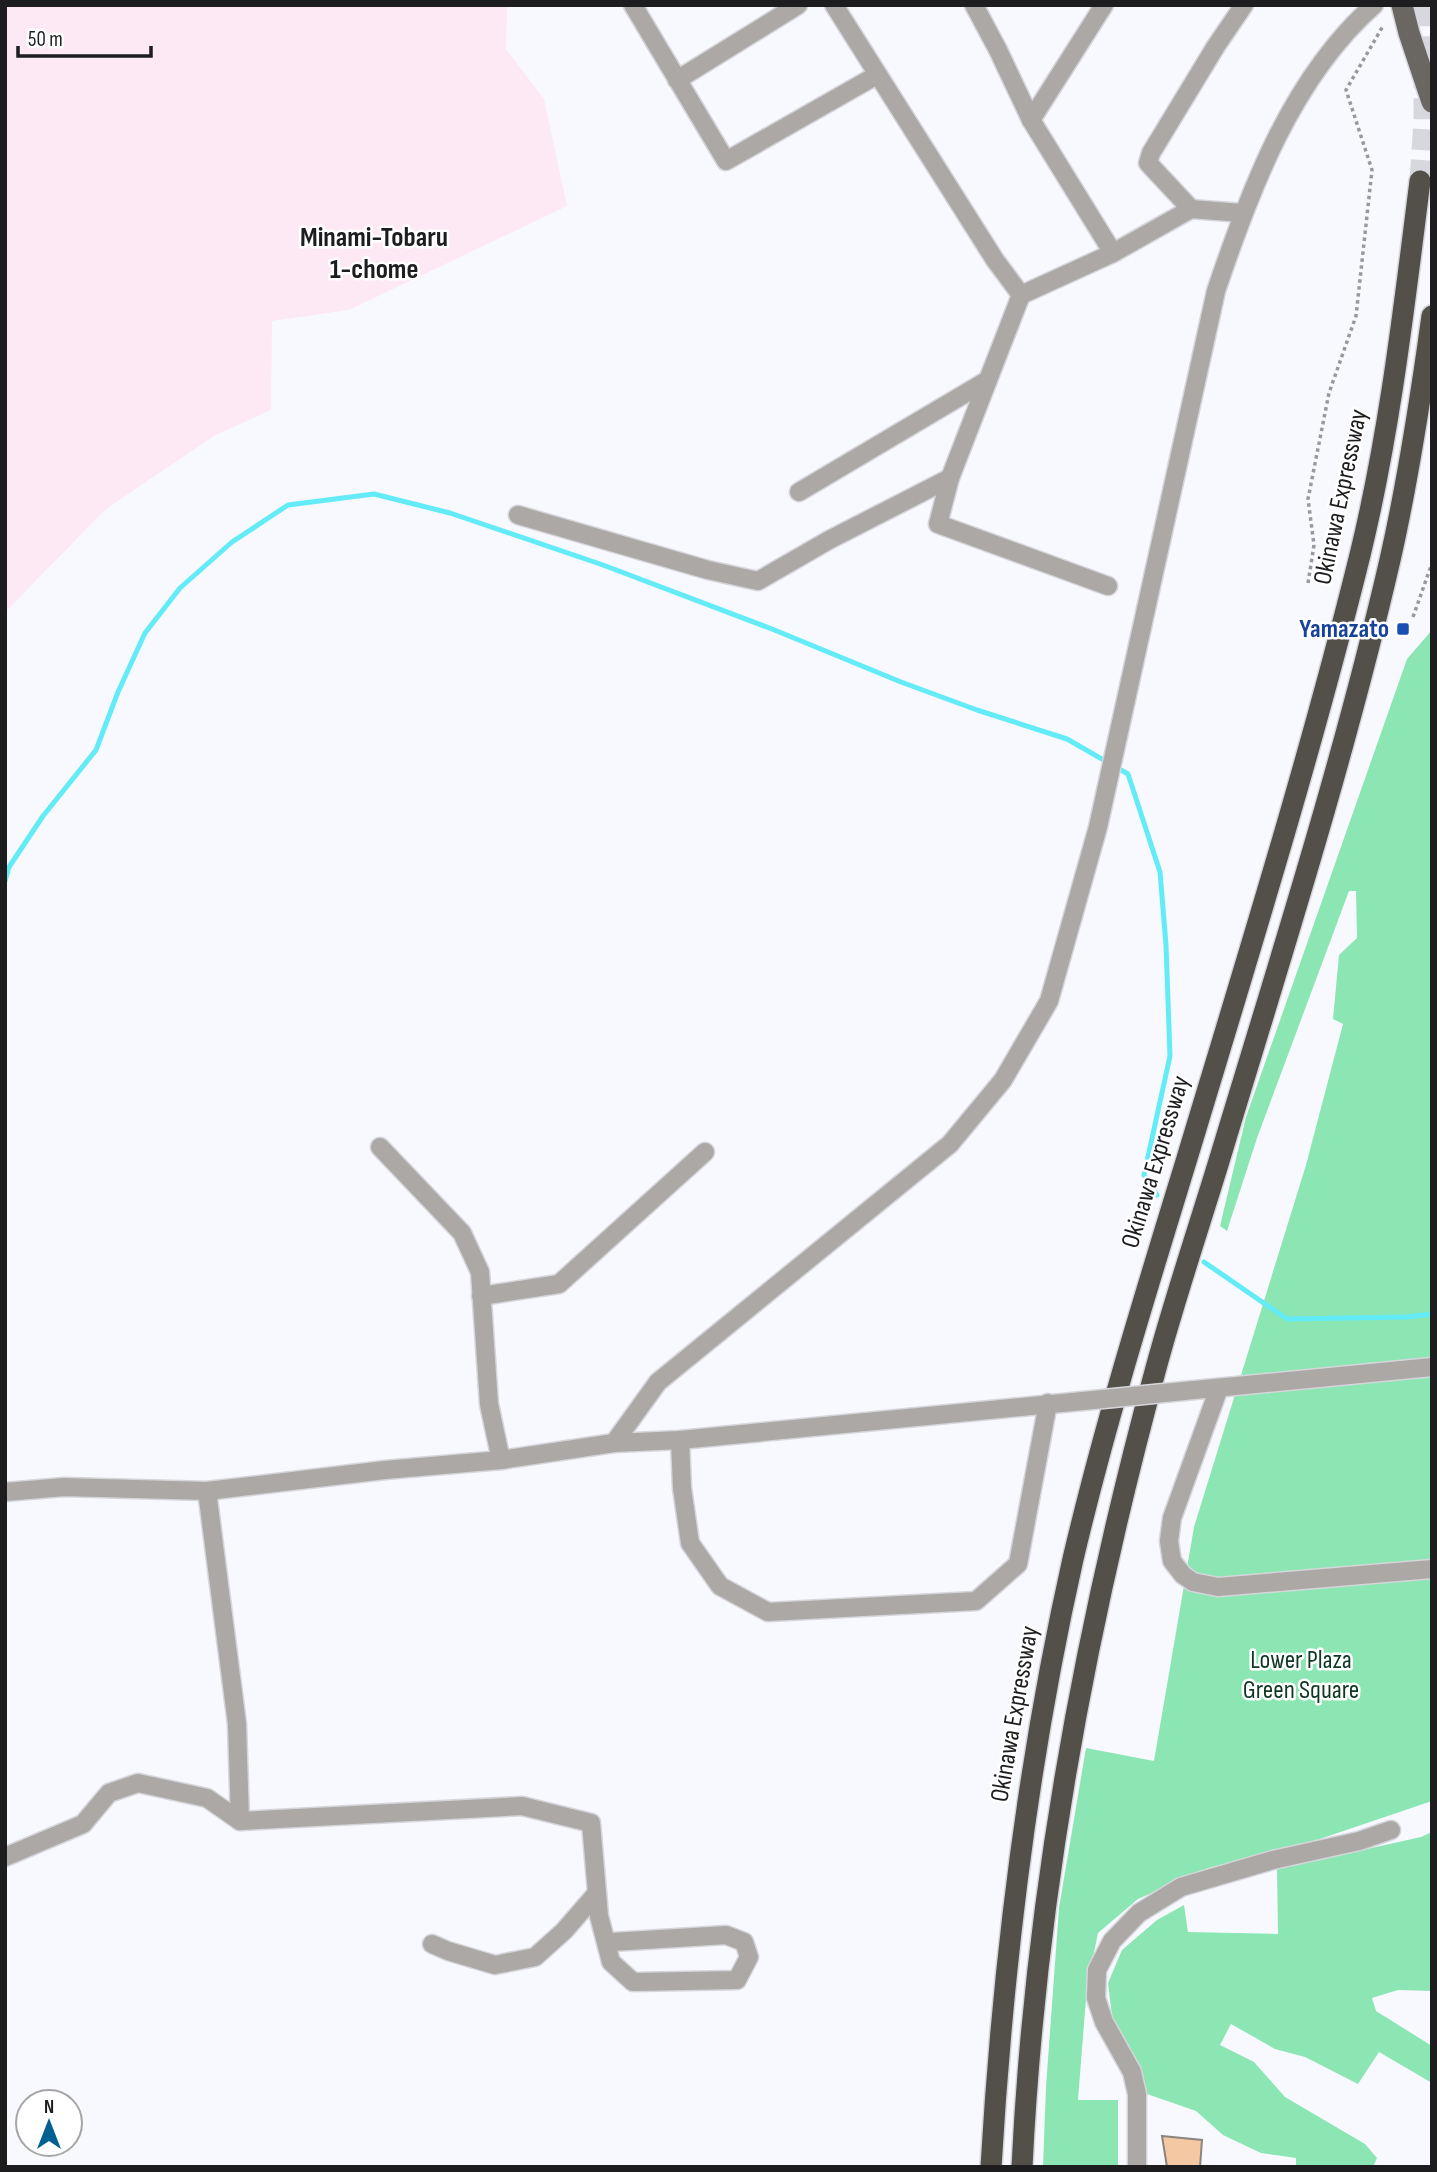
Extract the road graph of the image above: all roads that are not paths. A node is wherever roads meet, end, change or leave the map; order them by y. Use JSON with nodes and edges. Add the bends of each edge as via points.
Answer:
{"nodes":[{"id":1,"x":633,"y":5,"type":"edge"},
{"id":2,"x":798,"y":5,"type":"edge"},
{"id":3,"x":834,"y":5,"type":"edge"},
{"id":4,"x":974,"y":5,"type":"edge"},
{"id":5,"x":1104,"y":5,"type":"edge"},
{"id":6,"x":1244,"y":5,"type":"edge"},
{"id":7,"x":1374,"y":5,"type":"edge"},
{"id":8,"x":1402,"y":5,"type":"edge"},
{"id":9,"x":877,"y":75,"type":"junction"},
{"id":10,"x":677,"y":80,"type":"junction"},
{"id":11,"x":1432,"y":103,"type":"edge"},
{"id":12,"x":1031,"y":120,"type":"junction"},
{"id":13,"x":1420,"y":181,"type":"tunnel mouth"},
{"id":14,"x":1191,"y":209,"type":"junction"},
{"id":15,"x":1242,"y":213,"type":"junction"},
{"id":16,"x":1113,"y":253,"type":"junction"},
{"id":17,"x":1021,"y":295,"type":"junction"},
{"id":18,"x":1432,"y":316,"type":"edge"},
{"id":19,"x":988,"y":380,"type":"junction"},
{"id":20,"x":950,"y":478,"type":"junction"},
{"id":21,"x":799,"y":492,"type":"dead end"},
{"id":22,"x":519,"y":515,"type":"dead end"},
{"id":23,"x":1108,"y":586,"type":"dead end"},
{"id":24,"x":380,"y":1147,"type":"dead end"},
{"id":25,"x":705,"y":1152,"type":"dead end"},
{"id":26,"x":481,"y":1296,"type":"junction"},
{"id":27,"x":1432,"y":1367,"type":"edge"},
{"id":28,"x":1219,"y":1388,"type":"junction"},
{"id":29,"x":1048,"y":1403,"type":"junction"},
{"id":30,"x":680,"y":1440,"type":"junction"},
{"id":31,"x":614,"y":1443,"type":"junction"},
{"id":32,"x":501,"y":1460,"type":"junction"},
{"id":33,"x":207,"y":1491,"type":"junction"},
{"id":34,"x":5,"y":1492,"type":"edge"},
{"id":35,"x":1432,"y":1569,"type":"edge"},
{"id":36,"x":240,"y":1821,"type":"junction"},
{"id":37,"x":1391,"y":1830,"type":"dead end"},
{"id":38,"x":5,"y":1857,"type":"edge"},
{"id":39,"x":597,"y":1893,"type":"junction"},
{"id":40,"x":612,"y":1942,"type":"dead end"},
{"id":41,"x":432,"y":1944,"type":"dead end"},
{"id":42,"x":991,"y":2167,"type":"edge"},
{"id":43,"x":1021,"y":2167,"type":"edge"},
{"id":44,"x":1137,"y":2167,"type":"edge"}],
"edges":[{"from":1,"to":10,"type":"street"},
{"from":2,"to":10,"type":"street"},
{"from":3,"to":9,"type":"street"},
{"from":4,"to":12,"type":"street"},
{"from":5,"to":12,"type":"street"},
{"from":6,"to":14,"type":"street","via":[[1148,163]]},
{"from":7,"to":15,"type":"street","via":[[1355,22],[1298,100]]},
{"from":8,"to":11,"type":"main road"},
{"from":9,"to":10,"type":"street","via":[[726,162]]},
{"from":9,"to":17,"type":"street"},
{"from":12,"to":16,"type":"street"},
{"from":13,"to":42,"type":"highway","name":"Okinawa Expressway","via":[[1395,377],[1361,551],[1274,872],[1124,1362],[1074,1554],[1031,1773],[1017,1875]]},
{"from":14,"to":15,"type":"street"},
{"from":14,"to":16,"type":"street"},
{"from":15,"to":31,"type":"street","via":[[1216,291],[1098,827],[1049,1001],[1003,1080],[950,1144],[658,1382]]},
{"from":16,"to":17,"type":"street"},
{"from":17,"to":19,"type":"street"},
{"from":18,"to":43,"type":"highway","via":[[1391,556],[1353,708],[1156,1367],[1108,1562],[1048,1885]]},
{"from":19,"to":20,"type":"street"},
{"from":19,"to":21,"type":"street"},
{"from":20,"to":22,"type":"street","via":[[758,581]]},
{"from":20,"to":23,"type":"street","via":[[938,524]]},
{"from":24,"to":26,"type":"street","via":[[463,1233],[480,1272]]},
{"from":25,"to":26,"type":"street","via":[[559,1284]]},
{"from":26,"to":32,"type":"street","via":[[489,1404]]},
{"from":27,"to":28,"type":"street"},
{"from":28,"to":29,"type":"street","bridge":true},
{"from":28,"to":35,"type":"street","via":[[1172,1518],[1172,1561],[1183,1575],[1218,1587]]},
{"from":29,"to":30,"type":"street"},
{"from":29,"to":30,"type":"street","via":[[1018,1563],[976,1601],[768,1612],[720,1586],[690,1543]]},
{"from":30,"to":31,"type":"street"},
{"from":31,"to":32,"type":"street"},
{"from":32,"to":33,"type":"street"},
{"from":33,"to":34,"type":"street","via":[[64,1487]]},
{"from":33,"to":36,"type":"street","via":[[237,1724]]},
{"from":36,"to":38,"type":"street","via":[[207,1798],[138,1783],[109,1793],[83,1824]]},
{"from":36,"to":39,"type":"street","via":[[522,1806],[592,1823]]},
{"from":37,"to":44,"type":"street","via":[[1181,1886],[1139,1913],[1112,1941],[1097,1970],[1096,1998],[1132,2072],[1137,2094]]},
{"from":39,"to":40,"type":"street","via":[[611,1962],[633,1982],[737,1980],[749,1957],[744,1942],[726,1935]]},
{"from":39,"to":41,"type":"street","via":[[535,1957],[495,1965]]}]}
